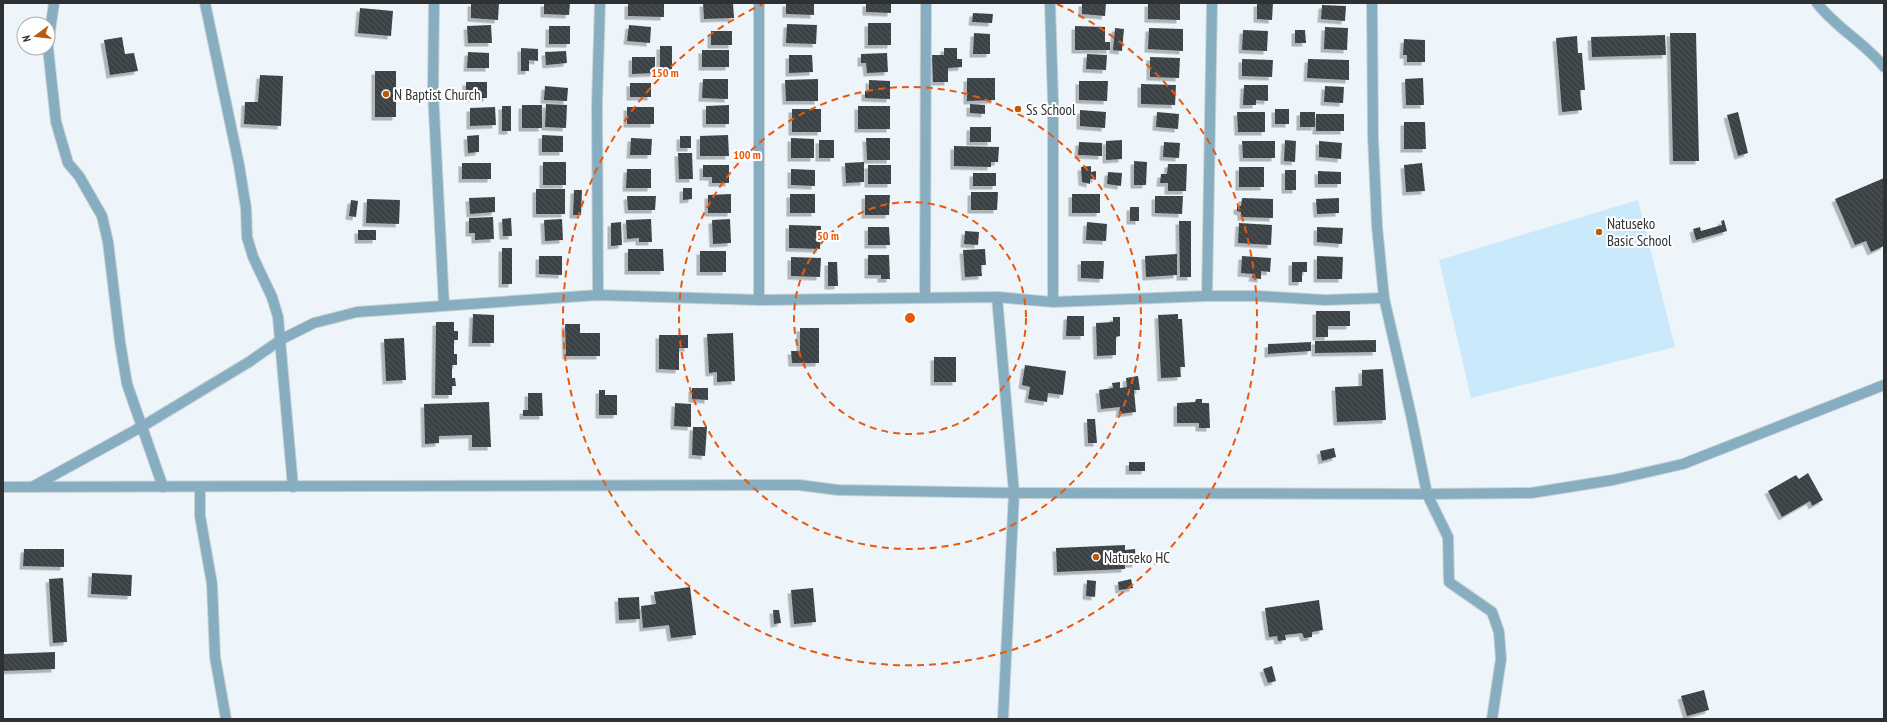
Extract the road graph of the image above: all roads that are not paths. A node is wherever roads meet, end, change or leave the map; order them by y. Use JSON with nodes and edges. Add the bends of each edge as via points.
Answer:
{"nodes":[{"id":1,"x":54,"y":3,"type":"edge"},
{"id":2,"x":205,"y":3,"type":"edge"},
{"id":3,"x":434,"y":3,"type":"edge"},
{"id":4,"x":600,"y":3,"type":"edge"},
{"id":5,"x":759,"y":3,"type":"edge"},
{"id":6,"x":926,"y":3,"type":"edge"},
{"id":7,"x":1050,"y":3,"type":"edge"},
{"id":8,"x":1212,"y":3,"type":"edge"},
{"id":9,"x":1372,"y":3,"type":"edge"},
{"id":10,"x":1817,"y":3,"type":"edge"},
{"id":11,"x":52,"y":16,"type":"edge"},
{"id":12,"x":49,"y":56,"type":"edge"},
{"id":13,"x":1884,"y":67,"type":"edge"},
{"id":14,"x":598,"y":294,"type":"junction"},
{"id":15,"x":1207,"y":296,"type":"junction"},
{"id":16,"x":925,"y":297,"type":"junction"},
{"id":17,"x":997,"y":297,"type":"junction"},
{"id":18,"x":1384,"y":298,"type":"junction"},
{"id":19,"x":759,"y":300,"type":"junction"},
{"id":20,"x":1053,"y":302,"type":"junction"},
{"id":21,"x":444,"y":306,"type":"junction"},
{"id":22,"x":282,"y":339,"type":"junction"},
{"id":23,"x":1884,"y":385,"type":"edge"},
{"id":24,"x":143,"y":426,"type":"junction"},
{"id":25,"x":3,"y":486,"type":"edge"},
{"id":26,"x":34,"y":486,"type":"junction"},
{"id":27,"x":163,"y":487,"type":"junction"},
{"id":28,"x":200,"y":487,"type":"junction"},
{"id":29,"x":293,"y":487,"type":"junction"},
{"id":30,"x":1014,"y":493,"type":"junction"},
{"id":31,"x":1427,"y":494,"type":"junction"},
{"id":32,"x":226,"y":719,"type":"edge"},
{"id":33,"x":1003,"y":719,"type":"edge"},
{"id":34,"x":1492,"y":719,"type":"edge"}],
"edges":[{"from":1,"to":11,"type":"street"},
{"from":2,"to":22,"type":"street","via":[[240,165],[247,237],[253,257],[272,297]]},
{"from":3,"to":21,"type":"street","via":[[433,92]]},
{"from":4,"to":14,"type":"street","via":[[597,104]]},
{"from":5,"to":19,"type":"street"},
{"from":6,"to":16,"type":"street"},
{"from":7,"to":20,"type":"street","via":[[1053,101]]},
{"from":8,"to":15,"type":"street"},
{"from":9,"to":18,"type":"street","via":[[1373,137],[1377,226]]},
{"from":10,"to":13,"type":"street","via":[[1827,16],[1873,54]]},
{"from":12,"to":24,"type":"street","via":[[56,122],[68,163],[102,216],[128,384]]},
{"from":14,"to":19,"type":"street"},
{"from":14,"to":21,"type":"street"},
{"from":15,"to":18,"type":"street","via":[[1325,300]]},
{"from":15,"to":20,"type":"street"},
{"from":16,"to":17,"type":"street"},
{"from":16,"to":19,"type":"street"},
{"from":17,"to":20,"type":"street"},
{"from":17,"to":30,"type":"street"},
{"from":18,"to":31,"type":"street"},
{"from":21,"to":22,"type":"street","via":[[357,312],[314,322]]},
{"from":22,"to":24,"type":"street"},
{"from":22,"to":29,"type":"street"},
{"from":23,"to":31,"type":"street","via":[[1683,464],[1613,480],[1531,493]]},
{"from":24,"to":26,"type":"street"},
{"from":24,"to":27,"type":"street"},
{"from":25,"to":26,"type":"street"},
{"from":26,"to":27,"type":"street"},
{"from":27,"to":28,"type":"street"},
{"from":28,"to":29,"type":"street"},
{"from":28,"to":32,"type":"street","via":[[200,516],[212,584],[215,657]]},
{"from":29,"to":30,"type":"street","via":[[799,485],[838,490]]},
{"from":30,"to":31,"type":"street"},
{"from":30,"to":33,"type":"street"},
{"from":31,"to":34,"type":"street","via":[[1448,537],[1449,582],[1492,612],[1499,632],[1501,659]]}]}
